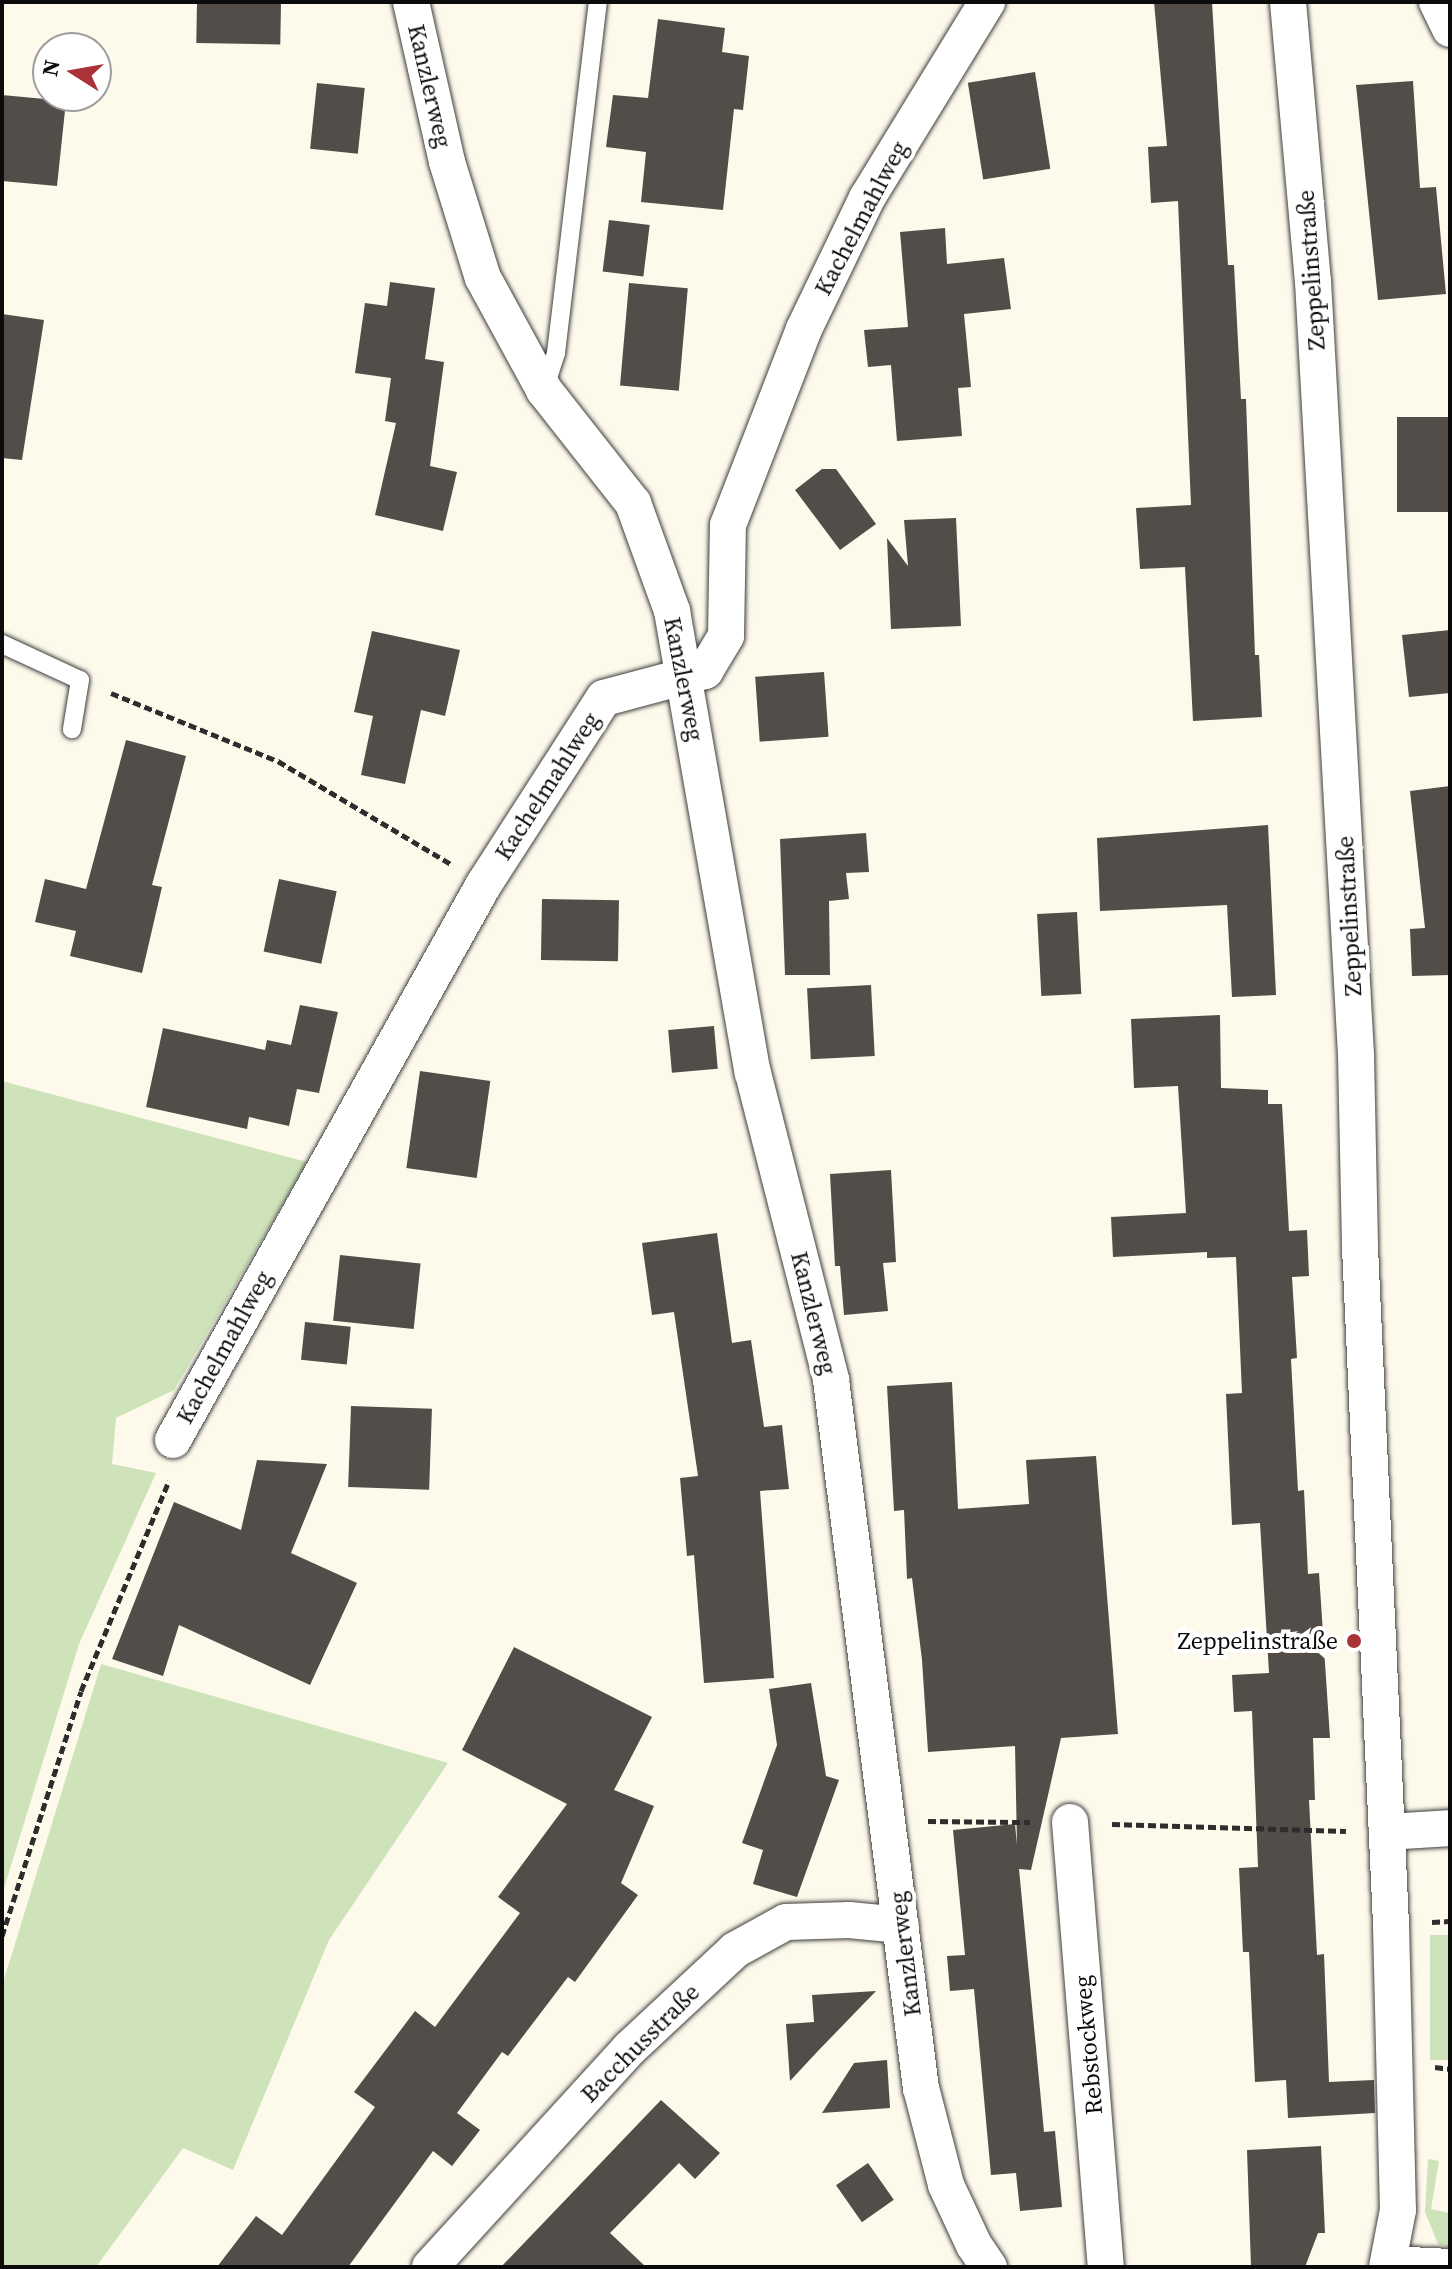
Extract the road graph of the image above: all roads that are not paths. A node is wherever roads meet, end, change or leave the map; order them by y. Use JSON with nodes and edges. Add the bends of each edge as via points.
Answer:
{"nodes":[{"id":1,"x":411,"y":2,"type":"edge"},
{"id":2,"x":598,"y":2,"type":"edge"},
{"id":3,"x":987,"y":2,"type":"edge"},
{"id":4,"x":1288,"y":2,"type":"edge"},
{"id":5,"x":1437,"y":2,"type":"edge"},
{"id":6,"x":1450,"y":29,"type":"edge"},
{"id":7,"x":544,"y":390,"type":"junction"},
{"id":8,"x":2,"y":644,"type":"edge"},
{"id":9,"x":684,"y":677,"type":"junction"},
{"id":10,"x":72,"y":729,"type":"dead end"},
{"id":11,"x":173,"y":1440,"type":"road end"},
{"id":12,"x":1070,"y":1822,"type":"road end"},
{"id":13,"x":1450,"y":1828,"type":"edge"},
{"id":14,"x":1387,"y":1832,"type":"junction"},
{"id":15,"x":901,"y":1925,"type":"junction"},
{"id":16,"x":1388,"y":2266,"type":"edge"},
{"id":17,"x":430,"y":2267,"type":"edge"},
{"id":18,"x":989,"y":2267,"type":"edge"},
{"id":19,"x":1106,"y":2267,"type":"edge"},
{"id":20,"x":1450,"y":2267,"type":"edge"}],
"edges":[{"from":1,"to":7,"type":"street","name":"Kanzlerweg","via":[[447,162],[483,278]]},
{"from":2,"to":7,"type":"lane","via":[[556,353]]},
{"from":3,"to":9,"type":"street","name":"Kachelmahlweg","via":[[867,198],[804,329],[728,525],[726,636],[705,671]]},
{"from":4,"to":14,"type":"street","name":"Zeppelinstraße","via":[[1313,281],[1343,791]]},
{"from":5,"to":6,"type":"street"},
{"from":7,"to":9,"type":"street","name":"Kanzlerweg","via":[[633,503],[672,611]]},
{"from":8,"to":10,"type":"lane","via":[[80,680]]},
{"from":9,"to":11,"type":"street","name":"Kachelmahlweg","via":[[604,698],[484,884]]},
{"from":9,"to":15,"type":"street","name":"Kanzlerweg","via":[[753,1073],[831,1380]]},
{"from":12,"to":19,"type":"street","name":"Rebstockweg"},
{"from":13,"to":14,"type":"street"},
{"from":14,"to":16,"type":"street","name":"Zeppelinstraße","via":[[1398,2210]]},
{"from":15,"to":17,"type":"street","name":"Bacchusstraße","via":[[786,1922],[735,1950],[629,2049]]},
{"from":15,"to":18,"type":"street","name":"Kanzlerweg","via":[[921,2088],[946,2185]]},
{"from":16,"to":20,"type":"street","name":"Zeppelinstraße"}]}
